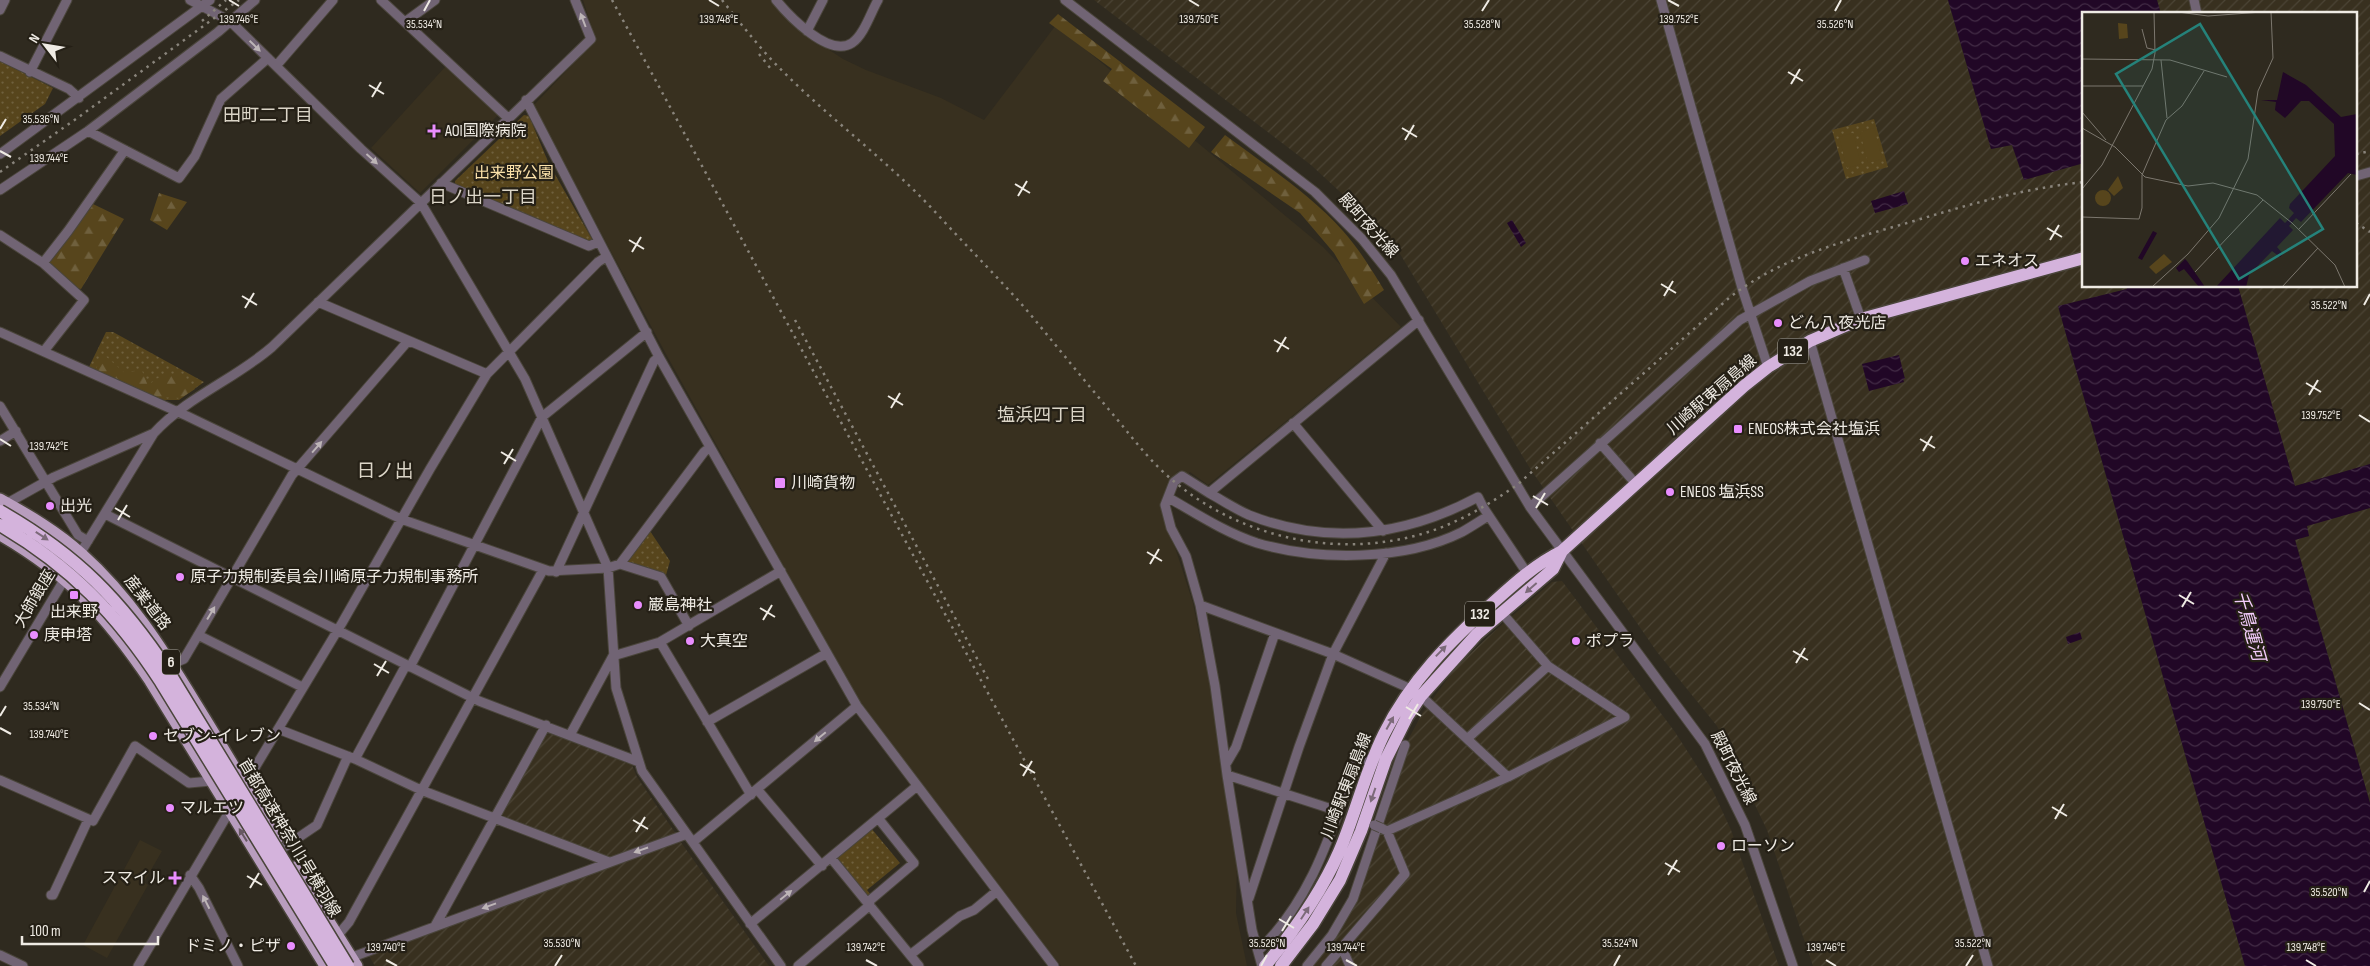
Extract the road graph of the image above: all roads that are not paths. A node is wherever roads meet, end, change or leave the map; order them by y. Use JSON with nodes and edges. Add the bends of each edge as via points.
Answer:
{"nodes":[{"id":1,"x":5,"y":0,"type":"edge"},
{"id":2,"x":67,"y":0,"type":"edge"},
{"id":3,"x":190,"y":0,"type":"edge"},
{"id":4,"x":256,"y":0,"type":"edge"},
{"id":5,"x":333,"y":0,"type":"edge"},
{"id":6,"x":381,"y":0,"type":"edge"},
{"id":7,"x":435,"y":0,"type":"edge"},
{"id":8,"x":575,"y":0,"type":"edge"},
{"id":9,"x":776,"y":0,"type":"edge"},
{"id":10,"x":824,"y":0,"type":"edge"},
{"id":11,"x":878,"y":0,"type":"edge"},
{"id":12,"x":1064,"y":0,"type":"edge"},
{"id":13,"x":1661,"y":0,"type":"edge"},
{"id":14,"x":206,"y":3,"type":"edge"},
{"id":15,"x":0,"y":10,"type":"edge"},
{"id":16,"x":230,"y":22,"type":"junction"},
{"id":17,"x":405,"y":22,"type":"junction"},
{"id":18,"x":807,"y":31,"type":"junction"},
{"id":19,"x":0,"y":56,"type":"edge"},
{"id":20,"x":268,"y":58,"type":"junction"},
{"id":21,"x":276,"y":66,"type":"junction"},
{"id":22,"x":30,"y":72,"type":"junction"},
{"id":23,"x":79,"y":98,"type":"junction"},
{"id":24,"x":526,"y":100,"type":"junction"},
{"id":25,"x":508,"y":118,"type":"junction"},
{"id":26,"x":88,"y":132,"type":"junction"},
{"id":27,"x":124,"y":150,"type":"junction"},
{"id":28,"x":0,"y":154,"type":"edge"},
{"id":29,"x":441,"y":183,"type":"junction"},
{"id":30,"x":0,"y":190,"type":"edge"},
{"id":31,"x":421,"y":202,"type":"junction"},
{"id":32,"x":0,"y":235,"type":"edge"},
{"id":33,"x":598,"y":242,"type":"junction"},
{"id":34,"x":606,"y":258,"type":"junction"},
{"id":35,"x":2082,"y":259,"type":"edge"},
{"id":36,"x":1865,"y":260,"type":"dead end"},
{"id":37,"x":42,"y":262,"type":"junction"},
{"id":38,"x":1843,"y":268,"type":"junction"},
{"id":39,"x":318,"y":302,"type":"junction"},
{"id":40,"x":1750,"y":315,"type":"junction"},
{"id":41,"x":1861,"y":319,"type":"junction"},
{"id":42,"x":1419,"y":320,"type":"junction"},
{"id":43,"x":0,"y":332,"type":"edge"},
{"id":44,"x":647,"y":332,"type":"junction"},
{"id":45,"x":408,"y":341,"type":"junction"},
{"id":46,"x":1810,"y":341,"type":"junction"},
{"id":47,"x":44,"y":351,"type":"junction"},
{"id":48,"x":510,"y":352,"type":"junction"},
{"id":49,"x":659,"y":357,"type":"junction"},
{"id":50,"x":1768,"y":367,"type":"junction"},
{"id":51,"x":487,"y":374,"type":"junction"},
{"id":52,"x":0,"y":406,"type":"edge"},
{"id":53,"x":176,"y":412,"type":"junction"},
{"id":54,"x":542,"y":417,"type":"junction"},
{"id":55,"x":1293,"y":423,"type":"junction"},
{"id":56,"x":16,"y":431,"type":"junction"},
{"id":57,"x":154,"y":433,"type":"junction"},
{"id":58,"x":0,"y":441,"type":"edge"},
{"id":59,"x":1600,"y":443,"type":"junction"},
{"id":60,"x":709,"y":448,"type":"junction"},
{"id":61,"x":297,"y":469,"type":"junction"},
{"id":62,"x":45,"y":481,"type":"junction"},
{"id":63,"x":1636,"y":484,"type":"junction"},
{"id":64,"x":1209,"y":493,"type":"junction"},
{"id":65,"x":1169,"y":498,"type":"junction"},
{"id":66,"x":2,"y":505,"type":"edge"},
{"id":67,"x":1530,"y":507,"type":"junction"},
{"id":68,"x":583,"y":512,"type":"junction"},
{"id":69,"x":105,"y":514,"type":"junction"},
{"id":70,"x":1488,"y":516,"type":"junction"},
{"id":71,"x":401,"y":519,"type":"junction"},
{"id":72,"x":0,"y":525,"type":"edge"},
{"id":73,"x":1383,"y":531,"type":"junction"},
{"id":74,"x":0,"y":535,"type":"edge"},
{"id":75,"x":88,"y":541,"type":"junction"},
{"id":76,"x":476,"y":545,"type":"junction"},
{"id":77,"x":1562,"y":551,"type":"junction"},
{"id":78,"x":81,"y":552,"type":"junction"},
{"id":79,"x":1386,"y":553,"type":"junction"},
{"id":80,"x":620,"y":564,"type":"junction"},
{"id":81,"x":608,"y":568,"type":"junction"},
{"id":82,"x":543,"y":570,"type":"junction"},
{"id":83,"x":780,"y":571,"type":"junction"},
{"id":84,"x":556,"y":572,"type":"junction"},
{"id":85,"x":1527,"y":573,"type":"junction"},
{"id":86,"x":232,"y":578,"type":"junction"},
{"id":87,"x":64,"y":579,"type":"junction"},
{"id":88,"x":1200,"y":605,"type":"junction"},
{"id":89,"x":1502,"y":613,"type":"junction"},
{"id":90,"x":689,"y":626,"type":"junction"},
{"id":91,"x":337,"y":630,"type":"junction"},
{"id":92,"x":1275,"y":633,"type":"junction"},
{"id":93,"x":198,"y":635,"type":"junction"},
{"id":94,"x":660,"y":642,"type":"junction"},
{"id":95,"x":827,"y":652,"type":"junction"},
{"id":96,"x":1333,"y":654,"type":"junction"},
{"id":97,"x":614,"y":656,"type":"junction"},
{"id":98,"x":172,"y":664,"type":"junction"},
{"id":99,"x":408,"y":666,"type":"junction"},
{"id":100,"x":1548,"y":666,"type":"junction"},
{"id":101,"x":0,"y":687,"type":"edge"},
{"id":102,"x":302,"y":687,"type":"junction"},
{"id":103,"x":1416,"y":693,"type":"junction"},
{"id":104,"x":473,"y":698,"type":"junction"},
{"id":105,"x":857,"y":706,"type":"junction"},
{"id":106,"x":707,"y":722,"type":"junction"},
{"id":107,"x":546,"y":726,"type":"junction"},
{"id":108,"x":278,"y":729,"type":"junction"},
{"id":109,"x":570,"y":735,"type":"junction"},
{"id":110,"x":1468,"y":738,"type":"junction"},
{"id":111,"x":1405,"y":745,"type":"dead end"},
{"id":112,"x":351,"y":758,"type":"junction"},
{"id":113,"x":1372,"y":758,"type":"junction"},
{"id":114,"x":639,"y":762,"type":"junction"},
{"id":115,"x":1226,"y":764,"type":"junction"},
{"id":116,"x":1227,"y":774,"type":"junction"},
{"id":117,"x":1508,"y":777,"type":"junction"},
{"id":118,"x":0,"y":780,"type":"edge"},
{"id":119,"x":211,"y":781,"type":"junction"},
{"id":120,"x":245,"y":784,"type":"junction"},
{"id":121,"x":917,"y":786,"type":"junction"},
{"id":122,"x":421,"y":790,"type":"junction"},
{"id":123,"x":754,"y":792,"type":"junction"},
{"id":124,"x":1284,"y":794,"type":"junction"},
{"id":125,"x":1338,"y":811,"type":"junction"},
{"id":126,"x":229,"y":812,"type":"junction"},
{"id":127,"x":495,"y":818,"type":"junction"},
{"id":128,"x":878,"y":818,"type":"junction"},
{"id":129,"x":88,"y":820,"type":"junction"},
{"id":130,"x":1370,"y":827,"type":"junction"},
{"id":131,"x":690,"y":838,"type":"junction"},
{"id":132,"x":283,"y":848,"type":"junction"},
{"id":133,"x":831,"y":858,"type":"junction"},
{"id":134,"x":609,"y":862,"type":"junction"},
{"id":135,"x":822,"y":866,"type":"junction"},
{"id":136,"x":190,"y":876,"type":"junction"},
{"id":137,"x":997,"y":891,"type":"junction"},
{"id":138,"x":51,"y":895,"type":"dead end"},
{"id":139,"x":1248,"y":900,"type":"junction"},
{"id":140,"x":869,"y":904,"type":"junction"},
{"id":141,"x":750,"y":924,"type":"junction"},
{"id":142,"x":436,"y":926,"type":"junction"},
{"id":143,"x":338,"y":936,"type":"junction"},
{"id":144,"x":1342,"y":948,"type":"junction"},
{"id":145,"x":1258,"y":951,"type":"junction"},
{"id":146,"x":910,"y":954,"type":"junction"},
{"id":147,"x":1,"y":957,"type":"edge"},
{"id":148,"x":352,"y":963,"type":"edge"},
{"id":149,"x":23,"y":966,"type":"edge"},
{"id":150,"x":138,"y":966,"type":"edge"},
{"id":151,"x":238,"y":966,"type":"edge"},
{"id":152,"x":327,"y":966,"type":"edge"},
{"id":153,"x":781,"y":966,"type":"edge"},
{"id":154,"x":798,"y":966,"type":"edge"},
{"id":155,"x":919,"y":966,"type":"edge"},
{"id":156,"x":1054,"y":966,"type":"edge"},
{"id":157,"x":1264,"y":966,"type":"edge"},
{"id":158,"x":1281,"y":966,"type":"edge"},
{"id":159,"x":1307,"y":966,"type":"edge"},
{"id":160,"x":1326,"y":966,"type":"edge"},
{"id":161,"x":1350,"y":966,"type":"edge"},
{"id":162,"x":1793,"y":966,"type":"edge"},
{"id":163,"x":1988,"y":966,"type":"edge"}],
"edges":[{"from":1,"to":15,"type":"street"},
{"from":2,"to":22,"type":"street"},
{"from":3,"to":14,"type":"street"},
{"from":4,"to":16,"type":"street"},
{"from":5,"to":21,"type":"street"},
{"from":6,"to":17,"type":"street"},
{"from":7,"to":17,"type":"street"},
{"from":24,"to":8,"type":"street","one_way":true,"via":[[591,39]]},
{"from":9,"to":18,"type":"street","via":[[798,26]]},
{"from":10,"to":18,"type":"street"},
{"from":11,"to":18,"type":"street","via":[[853,42],[845,46],[831,44]]},
{"from":12,"to":42,"type":"street","name":"殿町夜光線","via":[[1330,205],[1377,256]]},
{"from":13,"to":40,"type":"street"},
{"from":14,"to":16,"type":"street"},
{"from":14,"to":23,"type":"street"},
{"from":16,"to":20,"type":"street","one_way":true},
{"from":16,"to":26,"type":"street"},
{"from":17,"to":25,"type":"street"},
{"from":19,"to":22,"type":"street"},
{"from":20,"to":21,"type":"street"},
{"from":20,"to":27,"type":"street","via":[[221,99],[195,156],[179,178]]},
{"from":21,"to":31,"type":"street","one_way":true},
{"from":22,"to":23,"type":"street","via":[[69,89]]},
{"from":23,"to":28,"type":"street"},
{"from":24,"to":25,"type":"street"},
{"from":24,"to":33,"type":"street"},
{"from":25,"to":29,"type":"street"},
{"from":26,"to":27,"type":"street"},
{"from":26,"to":30,"type":"street"},
{"from":27,"to":37,"type":"street","via":[[68,231]]},
{"from":29,"to":31,"type":"street"},
{"from":29,"to":33,"type":"street","via":[[589,246]]},
{"from":31,"to":39,"type":"street"},
{"from":31,"to":48,"type":"street"},
{"from":32,"to":37,"type":"street"},
{"from":33,"to":34,"type":"street"},
{"from":34,"to":44,"type":"street"},
{"from":34,"to":48,"type":"street","via":[[598,262]]},
{"from":35,"to":41,"type":"highway","name":"川崎駅東扇島線","number":"132"},
{"from":36,"to":38,"type":"street"},
{"from":37,"to":47,"type":"street","via":[[84,300]]},
{"from":38,"to":40,"type":"street","via":[[1810,280]]},
{"from":38,"to":41,"type":"street"},
{"from":39,"to":45,"type":"street"},
{"from":39,"to":53,"type":"street","via":[[253,362]]},
{"from":40,"to":50,"type":"street"},
{"from":40,"to":59,"type":"street","via":[[1740,320]]},
{"from":41,"to":46,"type":"highway","name":"川崎駅東扇島線","number":"132"},
{"from":42,"to":55,"type":"street"},
{"from":42,"to":67,"type":"street","name":"殿町夜光線"},
{"from":43,"to":47,"type":"street"},
{"from":44,"to":49,"type":"street"},
{"from":44,"to":54,"type":"street"},
{"from":45,"to":51,"type":"street"},
{"from":61,"to":45,"type":"street","one_way":true},
{"from":46,"to":50,"type":"highway","name":"川崎駅東扇島線","number":"132"},
{"from":46,"to":163,"type":"street"},
{"from":47,"to":53,"type":"street"},
{"from":48,"to":51,"type":"street"},
{"from":48,"to":54,"type":"street"},
{"from":49,"to":60,"type":"street"},
{"from":49,"to":68,"type":"street","via":[[654,361]]},
{"from":50,"to":63,"type":"highway","name":"川崎駅東扇島線","number":"132"},
{"from":51,"to":71,"type":"street"},
{"from":52,"to":56,"type":"street"},
{"from":53,"to":57,"type":"street"},
{"from":53,"to":61,"type":"street"},
{"from":54,"to":68,"type":"street"},
{"from":54,"to":76,"type":"street"},
{"from":55,"to":64,"type":"street"},
{"from":55,"to":73,"type":"street"},
{"from":56,"to":58,"type":"street"},
{"from":56,"to":62,"type":"street"},
{"from":57,"to":62,"type":"street"},
{"from":57,"to":69,"type":"street","name":"大師銀座"},
{"from":59,"to":63,"type":"street"},
{"from":59,"to":67,"type":"street"},
{"from":60,"to":80,"type":"street"},
{"from":60,"to":83,"type":"street"},
{"from":61,"to":71,"type":"street"},
{"from":61,"to":86,"type":"street"},
{"from":62,"to":66,"type":"street"},
{"from":62,"to":75,"type":"street","via":[[78,535]]},
{"from":63,"to":77,"type":"highway","name":"川崎駅東扇島線","number":"132"},
{"from":64,"to":65,"type":"street","via":[[1182,476],[1174,482]]},
{"from":64,"to":73,"type":"street","via":[[1247,514],[1289,528],[1335,534]]},
{"from":65,"to":79,"type":"street","via":[[1235,534],[1277,548],[1313,554]]},
{"from":65,"to":88,"type":"street","via":[[1165,505],[1170,528],[1186,556]]},
{"from":66,"to":78,"type":"main road","name":"産業道路","number":"6","via":[[55,533]]},
{"from":66,"to":148,"type":"highway","name":"首都高速神奈川1号横羽線","one_way":true,"bridge":true,"via":[[82,567],[141,632]]},
{"from":67,"to":77,"type":"street","name":"殿町夜光線"},
{"from":68,"to":81,"type":"street"},
{"from":68,"to":84,"type":"street"},
{"from":69,"to":75,"type":"street","name":"大師銀座"},
{"from":69,"to":86,"type":"street"},
{"from":70,"to":73,"type":"street","via":[[1478,496],[1427,520]]},
{"from":70,"to":79,"type":"street","via":[[1462,532],[1432,543]]},
{"from":70,"to":85,"type":"street"},
{"from":71,"to":76,"type":"street"},
{"from":71,"to":91,"type":"street"},
{"from":72,"to":152,"type":"highway","name":"首都高速神奈川1号横羽線","bridge":true,"via":[[74,576],[132,640],[161,682]]},
{"from":74,"to":87,"type":"main road","number":"6"},
{"from":75,"to":78,"type":"street","name":"大師銀座"},
{"from":76,"to":82,"type":"street"},
{"from":76,"to":99,"type":"street"},
{"from":77,"to":85,"type":"highway","name":"川崎駅東扇島線","number":"132"},
{"from":77,"to":89,"type":"highway","name":"川崎駅東扇島線","number":"132","one_way":true,"via":[[1553,569]]},
{"from":77,"to":162,"type":"street","name":"殿町夜光線","via":[[1705,744],[1745,825]]},
{"from":78,"to":87,"type":"street","name":"大師銀座"},
{"from":78,"to":98,"type":"main road","name":"産業道路","number":"6","via":[[131,605]]},
{"from":79,"to":96,"type":"street"},
{"from":80,"to":81,"type":"street"},
{"from":80,"to":90,"type":"street","via":[[661,577]]},
{"from":81,"to":84,"type":"street"},
{"from":81,"to":97,"type":"street"},
{"from":82,"to":84,"type":"street"},
{"from":82,"to":104,"type":"street"},
{"from":83,"to":90,"type":"street"},
{"from":83,"to":95,"type":"street"},
{"from":103,"to":85,"type":"highway","name":"川崎駅東扇島線","number":"132","one_way":true,"via":[[1444,649]]},
{"from":86,"to":91,"type":"street"},
{"from":93,"to":86,"type":"street","one_way":true},
{"from":87,"to":101,"type":"street","name":"大師銀座"},
{"from":87,"to":119,"type":"main road","number":"6","via":[[124,643]]},
{"from":88,"to":92,"type":"street"},
{"from":88,"to":115,"type":"street"},
{"from":89,"to":100,"type":"street"},
{"from":89,"to":103,"type":"highway","name":"川崎駅東扇島線","number":"132"},
{"from":90,"to":94,"type":"street"},
{"from":91,"to":99,"type":"street"},
{"from":91,"to":102,"type":"street"},
{"from":92,"to":96,"type":"street"},
{"from":92,"to":115,"type":"street","via":[[1236,746]]},
{"from":93,"to":98,"type":"street","via":[[184,658]]},
{"from":93,"to":102,"type":"street"},
{"from":94,"to":97,"type":"street"},
{"from":94,"to":106,"type":"street"},
{"from":95,"to":105,"type":"street"},
{"from":95,"to":106,"type":"street"},
{"from":96,"to":103,"type":"street"},
{"from":96,"to":124,"type":"street"},
{"from":97,"to":109,"type":"street"},
{"from":97,"to":114,"type":"street","via":[[618,698]]},
{"from":98,"to":120,"type":"main road","name":"産業道路","number":"6"},
{"from":99,"to":104,"type":"street"},
{"from":99,"to":112,"type":"street"},
{"from":100,"to":110,"type":"street"},
{"from":100,"to":117,"type":"street","via":[[1625,717]]},
{"from":102,"to":108,"type":"street"},
{"from":103,"to":110,"type":"street"},
{"from":113,"to":103,"type":"highway","name":"川崎駅東扇島線","number":"132","one_way":true,"via":[[1384,733]]},
{"from":103,"to":130,"type":"highway","name":"川崎駅東扇島線","number":"132","one_way":true,"via":[[1386,759]]},
{"from":104,"to":107,"type":"street"},
{"from":104,"to":122,"type":"street"},
{"from":105,"to":121,"type":"street"},
{"from":105,"to":123,"type":"street","one_way":true},
{"from":106,"to":123,"type":"street"},
{"from":107,"to":109,"type":"street"},
{"from":107,"to":127,"type":"street"},
{"from":108,"to":112,"type":"street"},
{"from":108,"to":120,"type":"street"},
{"from":109,"to":114,"type":"street"},
{"from":110,"to":117,"type":"street"},
{"from":111,"to":159,"type":"street","via":[[1353,899],[1332,935]]},
{"from":112,"to":122,"type":"street"},
{"from":112,"to":132,"type":"street","via":[[317,825]]},
{"from":113,"to":125,"type":"street","via":[[1357,760]]},
{"from":113,"to":130,"type":"highway","name":"川崎駅東扇島線","number":"132"},
{"from":114,"to":131,"type":"street","via":[[642,771]]},
{"from":115,"to":116,"type":"street"},
{"from":116,"to":124,"type":"street"},
{"from":116,"to":139,"type":"street"},
{"from":117,"to":130,"type":"street"},
{"from":118,"to":129,"type":"street"},
{"from":119,"to":126,"type":"main road","number":"6"},
{"from":119,"to":129,"type":"street","via":[[189,783],[135,746],[93,821]]},
{"from":120,"to":126,"type":"street"},
{"from":120,"to":132,"type":"main road","name":"産業道路","number":"6"},
{"from":121,"to":128,"type":"street"},
{"from":121,"to":137,"type":"street"},
{"from":122,"to":127,"type":"street"},
{"from":122,"to":143,"type":"street","via":[[349,922]]},
{"from":123,"to":131,"type":"street"},
{"from":123,"to":135,"type":"street"},
{"from":124,"to":125,"type":"street"},
{"from":124,"to":139,"type":"street"},
{"from":125,"to":145,"type":"street","via":[[1329,842],[1310,880],[1282,924]]},
{"from":126,"to":136,"type":"street"},
{"from":152,"to":126,"type":"main road","number":"6","one_way":true},
{"from":127,"to":134,"type":"street"},
{"from":127,"to":142,"type":"street"},
{"from":128,"to":133,"type":"street"},
{"from":128,"to":140,"type":"street","via":[[914,863]]},
{"from":129,"to":138,"type":"street"},
{"from":130,"to":144,"type":"street","via":[[1405,874]]},
{"from":157,"to":130,"type":"highway","name":"川崎駅東扇島線","number":"132","one_way":true,"via":[[1304,915],[1330,873]]},
{"from":130,"to":158,"type":"highway","name":"川崎駅東扇島線","number":"132","via":[[1313,924]]},
{"from":131,"to":134,"type":"street","one_way":true},
{"from":131,"to":141,"type":"street"},
{"from":132,"to":143,"type":"main road","name":"産業道路","number":"6"},
{"from":133,"to":135,"type":"street"},
{"from":133,"to":140,"type":"street"},
{"from":134,"to":142,"type":"street","one_way":true},
{"from":141,"to":135,"type":"street","one_way":true},
{"from":136,"to":150,"type":"street"},
{"from":151,"to":136,"type":"street","one_way":true},
{"from":137,"to":146,"type":"street"},
{"from":137,"to":156,"type":"street"},
{"from":139,"to":145,"type":"street"},
{"from":140,"to":146,"type":"street"},
{"from":140,"to":154,"type":"street"},
{"from":141,"to":153,"type":"street"},
{"from":142,"to":148,"type":"street"},
{"from":143,"to":148,"type":"main road","name":"産業道路","number":"6"},
{"from":144,"to":160,"type":"street"},
{"from":144,"to":161,"type":"street"},
{"from":145,"to":157,"type":"street"},
{"from":146,"to":155,"type":"street"},
{"from":147,"to":149,"type":"street"},
{"from":148,"to":152,"type":"street"}]}
